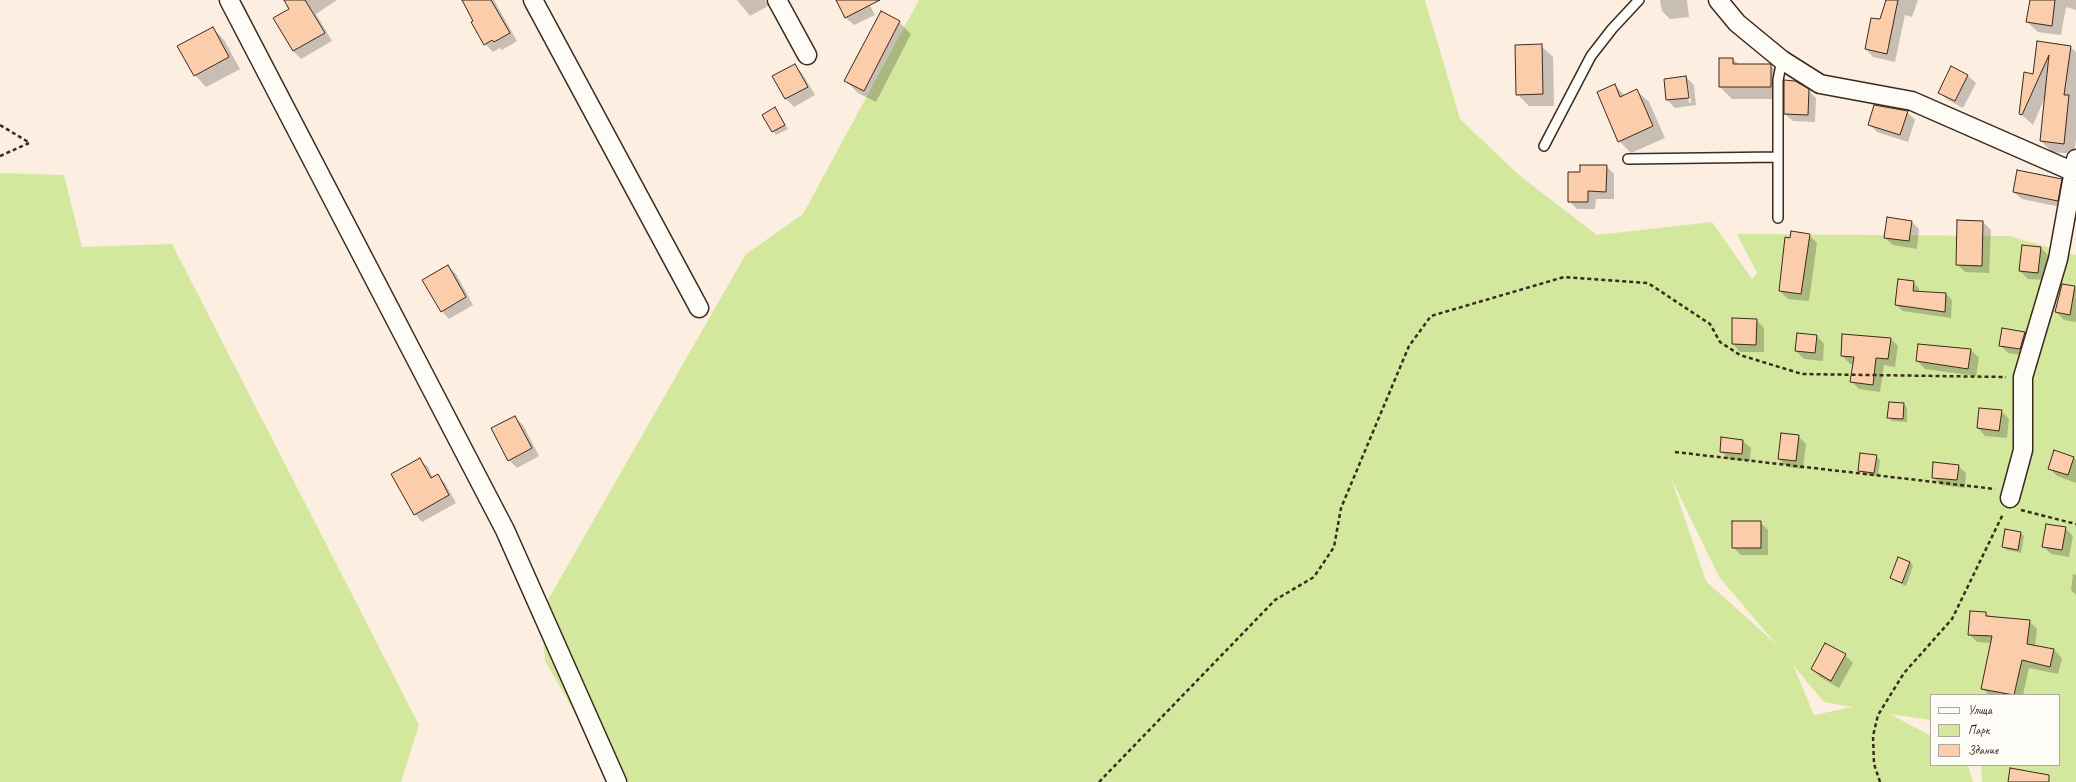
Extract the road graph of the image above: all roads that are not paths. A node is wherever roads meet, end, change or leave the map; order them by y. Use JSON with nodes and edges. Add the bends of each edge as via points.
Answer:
{"nodes":[{"id":1,"x":229,"y":0,"type":"edge"},
{"id":2,"x":533,"y":0,"type":"edge"},
{"id":3,"x":777,"y":0,"type":"edge"},
{"id":4,"x":1639,"y":0,"type":"edge"},
{"id":5,"x":1718,"y":0,"type":"edge"},
{"id":6,"x":807,"y":55,"type":"dead end"},
{"id":7,"x":1782,"y":60,"type":"junction"},
{"id":8,"x":1544,"y":146,"type":"dead end"},
{"id":9,"x":1777,"y":157,"type":"junction"},
{"id":10,"x":1628,"y":158,"type":"dead end"},
{"id":11,"x":2075,"y":166,"type":"edge"},
{"id":12,"x":1778,"y":218,"type":"dead end"},
{"id":13,"x":699,"y":308,"type":"dead end"},
{"id":14,"x":2010,"y":498,"type":"road end"},
{"id":15,"x":618,"y":782,"type":"edge"}],
"edges":[{"from":1,"to":15,"type":"street","via":[[505,530]]},
{"from":2,"to":13,"type":"street"},
{"from":3,"to":6,"type":"street"},
{"from":4,"to":8,"type":"lane","via":[[1591,56]]},
{"from":5,"to":7,"type":"street","via":[[1737,23]]},
{"from":7,"to":9,"type":"lane","via":[[1778,80]]},
{"from":7,"to":11,"type":"street","via":[[1820,84],[1912,101]]},
{"from":9,"to":10,"type":"lane"},
{"from":9,"to":12,"type":"lane"},
{"from":11,"to":14,"type":"street","via":[[2058,259],[2023,377],[2024,450]]}]}
